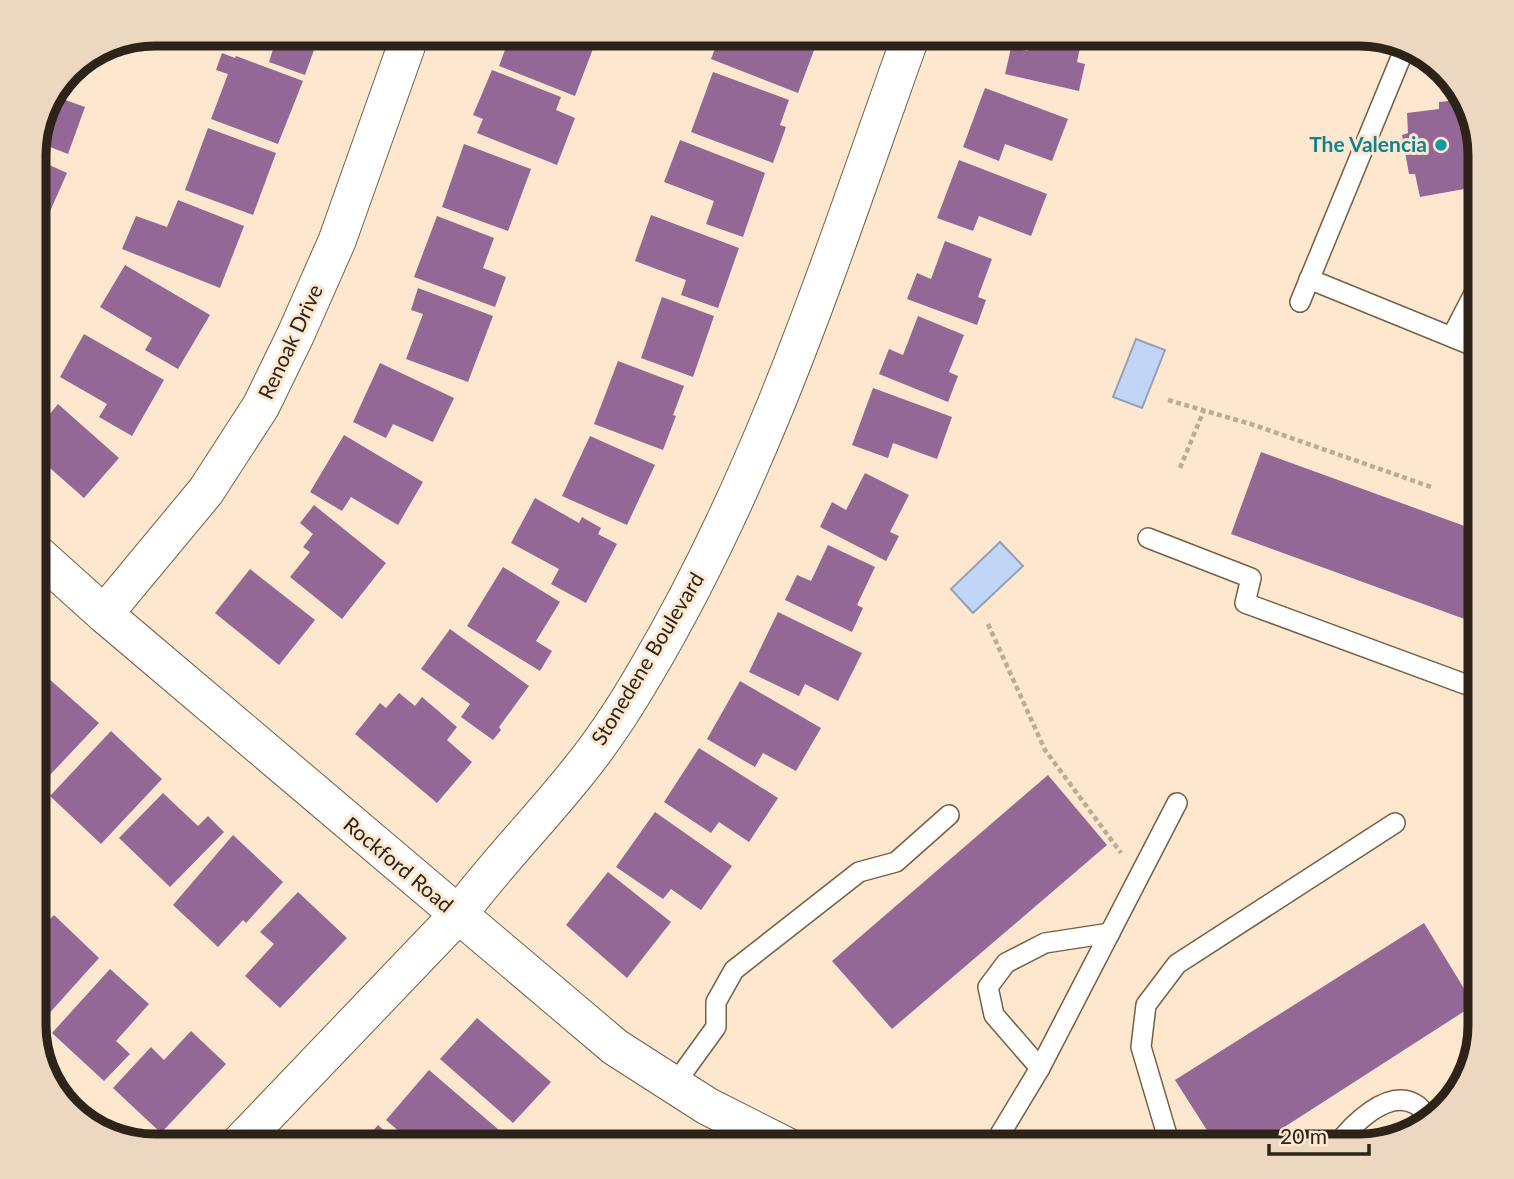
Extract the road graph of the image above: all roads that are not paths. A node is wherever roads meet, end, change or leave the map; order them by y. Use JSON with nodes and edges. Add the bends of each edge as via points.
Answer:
{"nodes":[{"id":1,"x":406,"y":46,"type":"edge"},
{"id":2,"x":907,"y":46,"type":"edge"},
{"id":3,"x":1403,"y":54,"type":"edge"},
{"id":4,"x":1309,"y":279,"type":"junction"},
{"id":5,"x":1300,"y":302,"type":"dead end"},
{"id":6,"x":1468,"y":306,"type":"edge"},
{"id":7,"x":1452,"y":336,"type":"junction"},
{"id":8,"x":1468,"y":343,"type":"edge"},
{"id":9,"x":1148,"y":538,"type":"dead end"},
{"id":10,"x":46,"y":562,"type":"edge"},
{"id":11,"x":104,"y":614,"type":"junction"},
{"id":12,"x":1468,"y":685,"type":"edge"},
{"id":13,"x":1177,"y":803,"type":"dead end"},
{"id":14,"x":949,"y":815,"type":"dead end"},
{"id":15,"x":1395,"y":823,"type":"dead end"},
{"id":16,"x":458,"y":915,"type":"junction"},
{"id":17,"x":1110,"y":933,"type":"junction"},
{"id":18,"x":1040,"y":1068,"type":"junction"},
{"id":19,"x":674,"y":1085,"type":"junction"},
{"id":20,"x":1423,"y":1112,"type":"edge"},
{"id":21,"x":248,"y":1134,"type":"edge"},
{"id":22,"x":762,"y":1134,"type":"edge"},
{"id":23,"x":1000,"y":1134,"type":"edge"},
{"id":24,"x":1167,"y":1134,"type":"edge"},
{"id":25,"x":1347,"y":1134,"type":"edge"}],
"edges":[{"from":1,"to":11,"type":"street","name":"Renoak Drive","via":[[337,242],[261,406],[206,491]]},
{"from":2,"to":16,"type":"street","name":"Stonedene Boulevard","via":[[784,387],[705,566],[644,675],[578,772]]},
{"from":3,"to":4,"type":"lane"},
{"from":4,"to":5,"type":"lane"},
{"from":4,"to":7,"type":"lane"},
{"from":6,"to":7,"type":"lane"},
{"from":7,"to":8,"type":"lane"},
{"from":9,"to":12,"type":"lane","via":[[1251,578],[1245,603]]},
{"from":10,"to":11,"type":"street","name":"Rockford Road"},
{"from":11,"to":16,"type":"street","name":"Rockford Road"},
{"from":13,"to":17,"type":"lane"},
{"from":14,"to":19,"type":"lane","via":[[896,862],[859,872],[734,970],[716,1002],[716,1027]]},
{"from":15,"to":24,"type":"lane","via":[[1177,964],[1146,1005],[1141,1047]]},
{"from":16,"to":19,"type":"street","name":"Rockford Road","via":[[615,1047]]},
{"from":16,"to":21,"type":"street","name":"Stonedene Boulevard"},
{"from":17,"to":18,"type":"lane"},
{"from":17,"to":18,"type":"lane","via":[[1045,943],[1006,963],[988,987],[994,1015]]},
{"from":18,"to":23,"type":"lane"},
{"from":19,"to":22,"type":"street","name":"Rockford Road"},
{"from":20,"to":25,"type":"lane","via":[[1416,1104],[1400,1099],[1380,1106]]}]}
